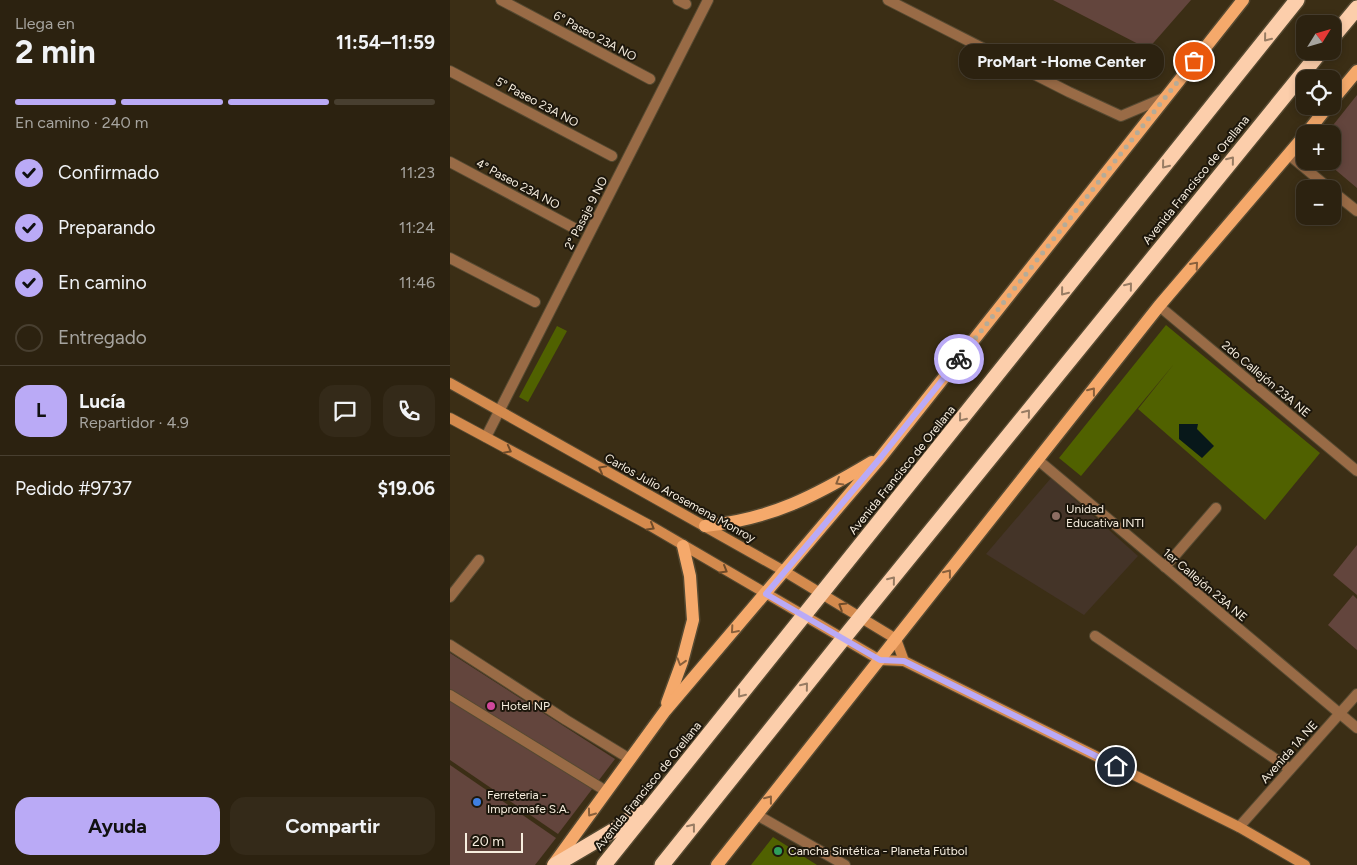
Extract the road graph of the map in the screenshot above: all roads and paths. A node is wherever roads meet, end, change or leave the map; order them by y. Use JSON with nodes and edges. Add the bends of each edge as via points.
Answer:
{"nodes":[{"id":1,"x":501,"y":0,"type":"edge"},
{"id":2,"x":708,"y":0,"type":"edge"},
{"id":3,"x":888,"y":0,"type":"edge"},
{"id":4,"x":1243,"y":0,"type":"edge"},
{"id":5,"x":1298,"y":0,"type":"edge"},
{"id":6,"x":1357,"y":8,"type":"edge"},
{"id":7,"x":1341,"y":27,"type":"edge"},
{"id":8,"x":1314,"y":60,"type":"edge"},
{"id":9,"x":450,"y":71,"type":"edge"},
{"id":10,"x":1357,"y":71,"type":"edge"},
{"id":11,"x":650,"y":79,"type":"dead end"},
{"id":12,"x":1341,"y":90,"type":"edge"},
{"id":13,"x":1167,"y":97,"type":"junction"},
{"id":14,"x":1321,"y":115,"type":"edge"},
{"id":15,"x":1312,"y":125,"type":"edge"},
{"id":16,"x":1296,"y":146,"type":"edge"},
{"id":17,"x":1289,"y":155,"type":"junction"},
{"id":18,"x":612,"y":156,"type":"dead end"},
{"id":19,"x":450,"y":162,"type":"edge"},
{"id":20,"x":1319,"y":180,"type":"edge"},
{"id":21,"x":1341,"y":198,"type":"edge"},
{"id":22,"x":1357,"y":211,"type":"edge"},
{"id":23,"x":574,"y":228,"type":"dead end"},
{"id":24,"x":450,"y":258,"type":"edge"},
{"id":25,"x":536,"y":302,"type":"dead end"},
{"id":26,"x":1159,"y":306,"type":"junction"},
{"id":27,"x":450,"y":383,"type":"edge"},
{"id":28,"x":499,"y":412,"type":"junction"},
{"id":29,"x":450,"y":418,"type":"edge"},
{"id":30,"x":486,"y":437,"type":"junction"},
{"id":31,"x":881,"y":457,"type":"junction"},
{"id":32,"x":1038,"y":460,"type":"junction"},
{"id":33,"x":1357,"y":471,"type":"edge"},
{"id":34,"x":1216,"y":508,"type":"dead end"},
{"id":35,"x":706,"y":526,"type":"junction"},
{"id":36,"x":683,"y":546,"type":"junction"},
{"id":37,"x":479,"y":560,"type":"dead end"},
{"id":38,"x":1165,"y":567,"type":"junction"},
{"id":39,"x":784,"y":571,"type":"junction"},
{"id":40,"x":766,"y":594,"type":"junction"},
{"id":41,"x":822,"y":594,"type":"junction"},
{"id":42,"x":450,"y":597,"type":"edge"},
{"id":43,"x":805,"y":615,"type":"junction"},
{"id":44,"x":861,"y":618,"type":"junction"},
{"id":45,"x":1095,"y":636,"type":"dead end"},
{"id":46,"x":843,"y":639,"type":"junction"},
{"id":47,"x":896,"y":639,"type":"junction"},
{"id":48,"x":450,"y":645,"type":"edge"},
{"id":49,"x":880,"y":660,"type":"junction"},
{"id":50,"x":904,"y":661,"type":"junction"},
{"id":51,"x":1357,"y":694,"type":"edge"},
{"id":52,"x":450,"y":695,"type":"edge"},
{"id":53,"x":665,"y":711,"type":"junction"},
{"id":54,"x":1340,"y":714,"type":"junction"},
{"id":55,"x":1357,"y":728,"type":"edge"},
{"id":56,"x":630,"y":759,"type":"junction"},
{"id":57,"x":1290,"y":770,"type":"junction"},
{"id":58,"x":606,"y":791,"type":"junction"},
{"id":59,"x":658,"y":797,"type":"junction"},
{"id":60,"x":757,"y":815,"type":"junction"},
{"id":61,"x":1239,"y":828,"type":"junction"},
{"id":62,"x":1292,"y":862,"type":"edge"},
{"id":63,"x":554,"y":865,"type":"edge"},
{"id":64,"x":604,"y":865,"type":"edge"},
{"id":65,"x":662,"y":865,"type":"edge"},
{"id":66,"x":717,"y":865,"type":"edge"},
{"id":67,"x":845,"y":865,"type":"edge"},
{"id":68,"x":1305,"y":865,"type":"edge"}],
"edges":[{"from":1,"to":11,"type":"street","name":"6° Paseo 23A NO"},
{"from":2,"to":28,"type":"street","name":"2° Pasaje 9 NO"},
{"from":3,"to":13,"type":"street","via":[[1121,116]]},
{"from":4,"to":13,"type":"main road","name":"Avenida Francisco de Orellana"},
{"from":5,"to":41,"type":"highway","name":"Avenida Francisco de Orellana","one_way":true},
{"from":6,"to":7,"type":"highway"},
{"from":44,"to":8,"type":"highway","name":"Avenida Francisco de Orellana","one_way":true},
{"from":9,"to":18,"type":"street","name":"5° Paseo 23A NO"},
{"from":10,"to":12,"type":"main road"},
{"from":13,"to":31,"type":"main road","name":"Avenida Francisco de Orellana"},
{"from":14,"to":15,"type":"main road"},
{"from":16,"to":17,"type":"main road"},
{"from":17,"to":20,"type":"street"},
{"from":26,"to":17,"type":"main road","one_way":true},
{"from":19,"to":23,"type":"street","name":"4° Paseo 23A NO"},
{"from":21,"to":22,"type":"street"},
{"from":24,"to":25,"type":"street"},
{"from":32,"to":26,"type":"main road","one_way":true},
{"from":26,"to":33,"type":"street","name":"2do Callejón 23A NE"},
{"from":27,"to":28,"type":"main road","name":"Carlos Julio Arosemena Monroy"},
{"from":28,"to":30,"type":"street","name":"2° Pasaje 9 NO"},
{"from":35,"to":28,"type":"main road","name":"Carlos Julio Arosemena Monroy","one_way":true},
{"from":29,"to":30,"type":"main road"},
{"from":30,"to":36,"type":"main road","one_way":true},
{"from":31,"to":35,"type":"main road","one_way":true,"via":[[798,502],[753,519]]},
{"from":31,"to":39,"type":"main road","name":"Avenida Francisco de Orellana"},
{"from":32,"to":38,"type":"street","name":"1er Callejón 23A NE"},
{"from":47,"to":32,"type":"main road","one_way":true},
{"from":34,"to":38,"type":"street"},
{"from":35,"to":39,"type":"main road","name":"Carlos Julio Arosemena Monroy"},
{"from":36,"to":40,"type":"main road","one_way":true},
{"from":36,"to":53,"type":"main road","one_way":true,"via":[[690,576],[694,620]]},
{"from":37,"to":42,"type":"street"},
{"from":38,"to":54,"type":"street","name":"1er Callejón 23A NE"},
{"from":39,"to":40,"type":"main road","name":"Avenida Francisco de Orellana"},
{"from":39,"to":41,"type":"main road","name":"Carlos Julio Arosemena Monroy"},
{"from":40,"to":43,"type":"main road"},
{"from":40,"to":53,"type":"main road","name":"Avenida Francisco de Orellana","one_way":true},
{"from":41,"to":43,"type":"highway","name":"Avenida Francisco de Orellana"},
{"from":44,"to":41,"type":"main road","name":"Carlos Julio Arosemena Monroy","one_way":true},
{"from":43,"to":46,"type":"main road"},
{"from":43,"to":59,"type":"highway","name":"Avenida Francisco de Orellana","one_way":true},
{"from":44,"to":46,"type":"highway","name":"Avenida Francisco de Orellana"},
{"from":44,"to":47,"type":"main road","name":"Carlos Julio Arosemena Monroy"},
{"from":45,"to":57,"type":"street"},
{"from":46,"to":49,"type":"main road"},
{"from":65,"to":46,"type":"highway","name":"Avenida Francisco de Orellana","one_way":true},
{"from":47,"to":49,"type":"main road"},
{"from":47,"to":50,"type":"main road"},
{"from":48,"to":56,"type":"street"},
{"from":49,"to":50,"type":"main road"},
{"from":60,"to":49,"type":"main road","one_way":true},
{"from":50,"to":61,"type":"main road"},
{"from":51,"to":54,"type":"street","name":"Avenida 1A NE"},
{"from":52,"to":58,"type":"street"},
{"from":53,"to":56,"type":"main road","name":"Avenida Francisco de Orellana"},
{"from":54,"to":55,"type":"street","name":"1er Callejón 23A NE"},
{"from":54,"to":57,"type":"street","name":"Avenida 1A NE"},
{"from":56,"to":58,"type":"main road","name":"Avenida Francisco de Orellana"},
{"from":57,"to":61,"type":"street","name":"Avenida 1A NE"},
{"from":58,"to":63,"type":"main road","name":"Avenida Francisco de Orellana","one_way":true},
{"from":59,"to":63,"type":"highway","via":[[616,829]]},
{"from":59,"to":64,"type":"highway","name":"Avenida Francisco de Orellana"},
{"from":60,"to":66,"type":"main road"},
{"from":60,"to":67,"type":"street"},
{"from":61,"to":62,"type":"main road"},
{"from":62,"to":68,"type":"main road"}]}
